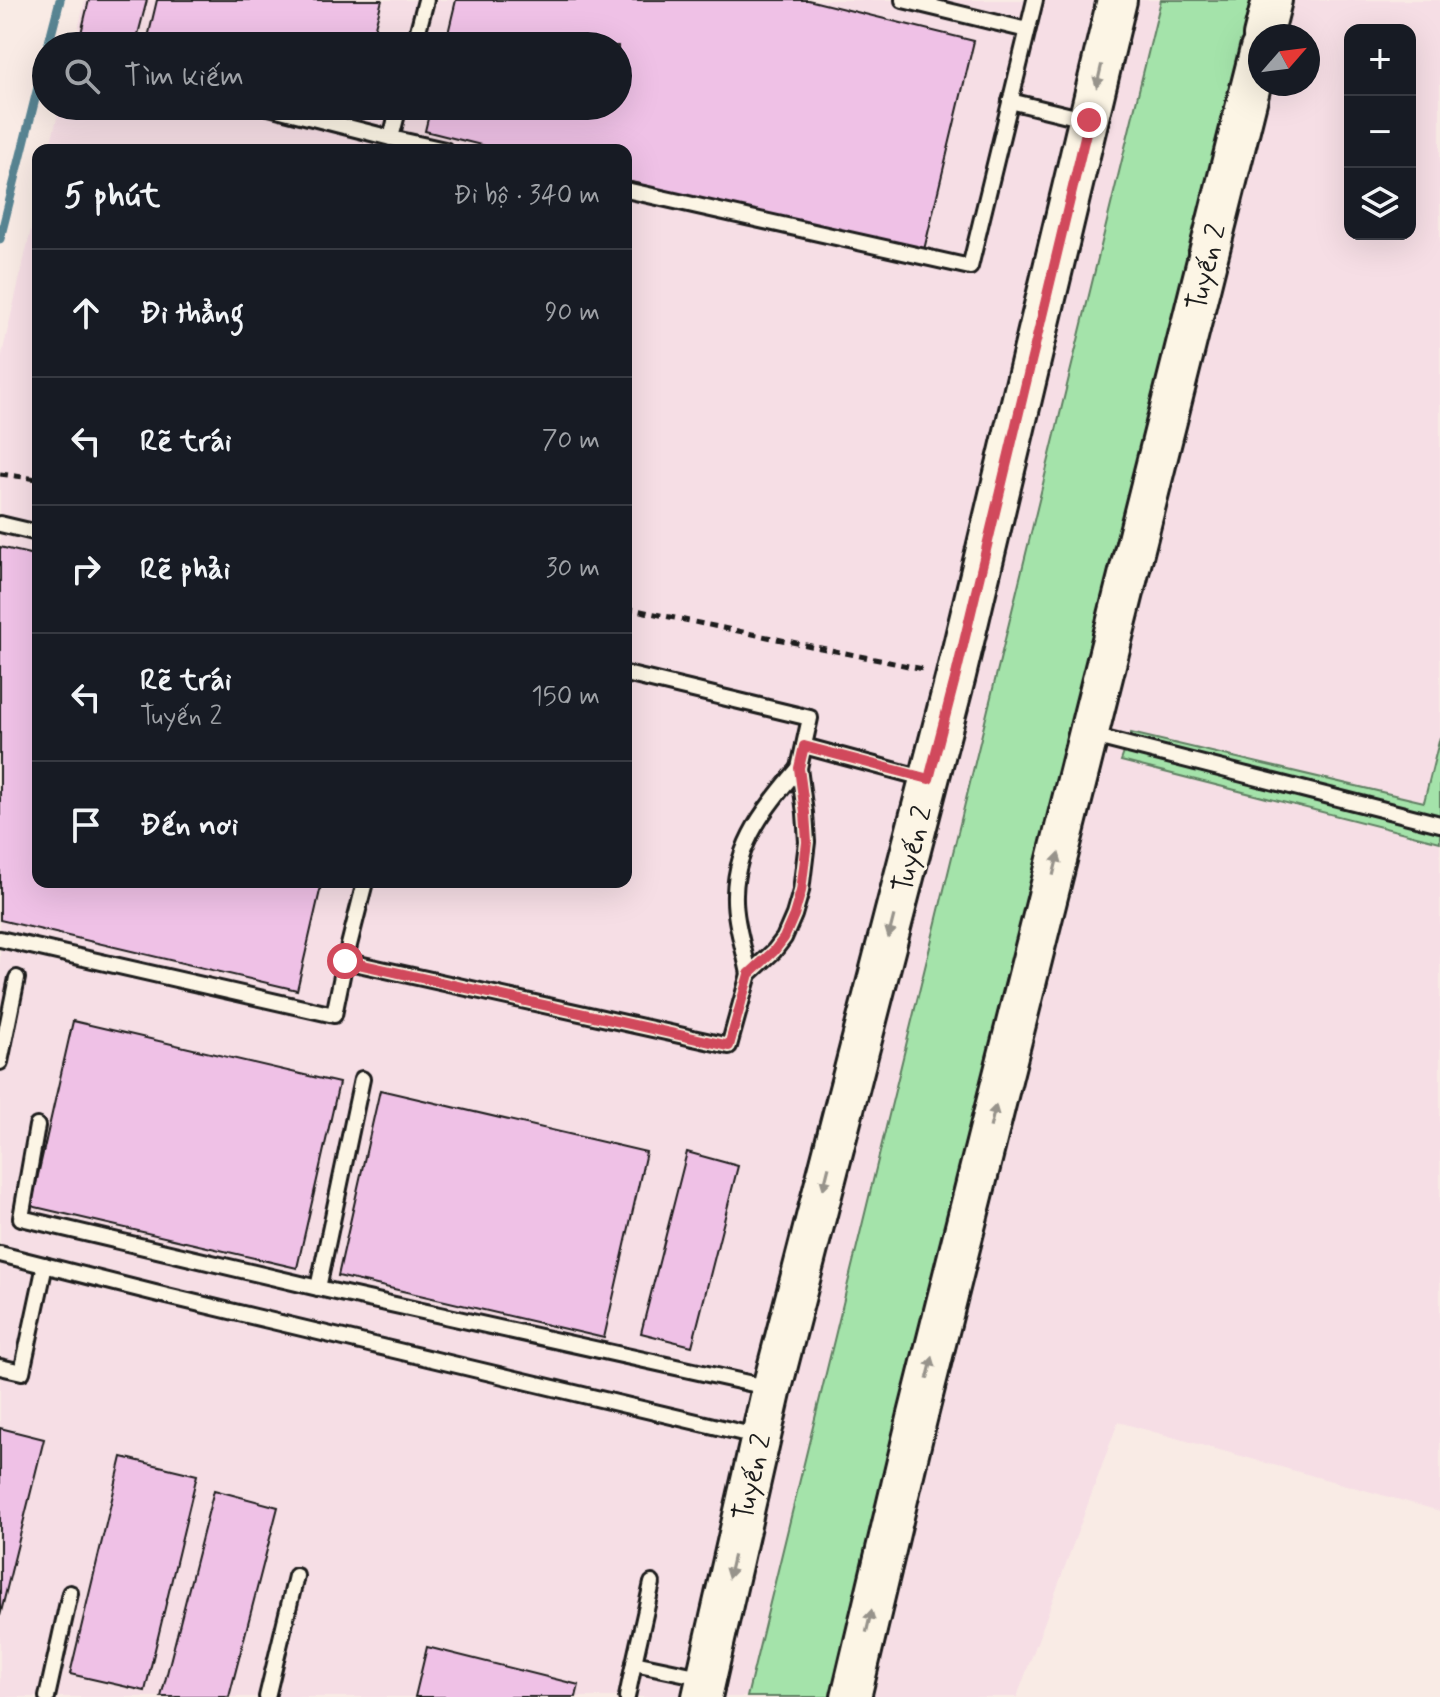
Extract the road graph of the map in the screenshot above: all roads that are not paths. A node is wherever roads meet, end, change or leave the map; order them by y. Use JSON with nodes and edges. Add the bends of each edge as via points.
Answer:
{"nodes":[{"id":1,"x":426,"y":0,"type":"edge"},
{"id":2,"x":903,"y":0,"type":"edge"},
{"id":3,"x":1035,"y":0,"type":"edge"},
{"id":4,"x":1117,"y":0,"type":"edge"},
{"id":5,"x":1272,"y":0,"type":"edge"},
{"id":6,"x":1266,"y":24,"type":"edge"},
{"id":7,"x":1027,"y":30,"type":"junction"},
{"id":8,"x":418,"y":32,"type":"edge"},
{"id":9,"x":1248,"y":96,"type":"edge"},
{"id":10,"x":1010,"y":101,"type":"junction"},
{"id":11,"x":320,"y":120,"type":"edge"},
{"id":12,"x":396,"y":120,"type":"edge"},
{"id":13,"x":1089,"y":120,"type":"junction"},
{"id":14,"x":391,"y":138,"type":"junction"},
{"id":15,"x":418,"y":144,"type":"edge"},
{"id":16,"x":632,"y":191,"type":"edge"},
{"id":17,"x":0,"y":524,"type":"edge"},
{"id":18,"x":32,"y":532,"type":"edge"},
{"id":19,"x":632,"y":675,"type":"edge"},
{"id":20,"x":1088,"y":735,"type":"junction"},
{"id":21,"x":804,"y":746,"type":"junction"},
{"id":22,"x":799,"y":768,"type":"junction"},
{"id":23,"x":929,"y":779,"type":"junction"},
{"id":24,"x":1440,"y":824,"type":"edge"},
{"id":25,"x":363,"y":888,"type":"edge"},
{"id":26,"x":0,"y":939,"type":"edge"},
{"id":27,"x":345,"y":961,"type":"junction"},
{"id":28,"x":749,"y":974,"type":"junction"},
{"id":29,"x":17,"y":978,"type":"dead end"},
{"id":30,"x":0,"y":1062,"type":"edge"},
{"id":31,"x":362,"y":1079,"type":"dead end"},
{"id":32,"x":37,"y":1126,"type":"dead end"},
{"id":33,"x":0,"y":1254,"type":"edge"},
{"id":34,"x":45,"y":1265,"type":"junction"},
{"id":35,"x":318,"y":1288,"type":"junction"},
{"id":36,"x":0,"y":1367,"type":"edge"},
{"id":37,"x":772,"y":1388,"type":"junction"},
{"id":38,"x":760,"y":1437,"type":"junction"},
{"id":39,"x":296,"y":1576,"type":"dead end"},
{"id":40,"x":652,"y":1583,"type":"dead end"},
{"id":41,"x":70,"y":1593,"type":"dead end"},
{"id":42,"x":634,"y":1663,"type":"junction"},
{"id":43,"x":704,"y":1688,"type":"edge"},
{"id":44,"x":47,"y":1697,"type":"edge"},
{"id":45,"x":267,"y":1697,"type":"edge"},
{"id":46,"x":627,"y":1697,"type":"edge"},
{"id":47,"x":851,"y":1697,"type":"edge"}],
"edges":[{"from":1,"to":8,"type":"lane"},
{"from":2,"to":7,"type":"lane"},
{"from":3,"to":7,"type":"lane"},
{"from":4,"to":13,"type":"main road","name":"Tuyến 2","one_way":true},
{"from":5,"to":6,"type":"main road"},
{"from":7,"to":10,"type":"lane"},
{"from":9,"to":20,"type":"main road","name":"Tuyến 2"},
{"from":10,"to":13,"type":"lane"},
{"from":10,"to":16,"type":"lane","via":[[970,267]]},
{"from":11,"to":14,"type":"lane"},
{"from":12,"to":14,"type":"lane"},
{"from":13,"to":23,"type":"main road","name":"Tuyến 2"},
{"from":14,"to":15,"type":"lane"},
{"from":17,"to":18,"type":"lane"},
{"from":19,"to":21,"type":"lane","via":[[810,718]]},
{"from":20,"to":24,"type":"lane"},
{"from":47,"to":20,"type":"main road","name":"Tuyến 2","one_way":true},
{"from":21,"to":22,"type":"lane"},
{"from":21,"to":23,"type":"lane"},
{"from":22,"to":28,"type":"lane","via":[[807,842],[801,891],[784,938]]},
{"from":22,"to":28,"type":"lane","via":[[759,818],[739,864],[735,895]]},
{"from":23,"to":37,"type":"main road","name":"Tuyến 2","one_way":true},
{"from":25,"to":27,"type":"lane"},
{"from":26,"to":27,"type":"lane","via":[[334,1015]]},
{"from":27,"to":28,"type":"lane","via":[[729,1046]]},
{"from":29,"to":30,"type":"lane"},
{"from":31,"to":35,"type":"lane"},
{"from":32,"to":35,"type":"lane","via":[[21,1218]]},
{"from":33,"to":34,"type":"lane"},
{"from":34,"to":36,"type":"lane","via":[[22,1372]]},
{"from":34,"to":38,"type":"lane"},
{"from":35,"to":37,"type":"lane"},
{"from":37,"to":38,"type":"main road","name":"Tuyến 2"},
{"from":38,"to":43,"type":"main road","name":"Tuyến 2","one_way":true},
{"from":39,"to":45,"type":"lane"},
{"from":40,"to":42,"type":"lane"},
{"from":41,"to":44,"type":"lane"},
{"from":42,"to":43,"type":"lane"},
{"from":42,"to":46,"type":"lane"}]}
